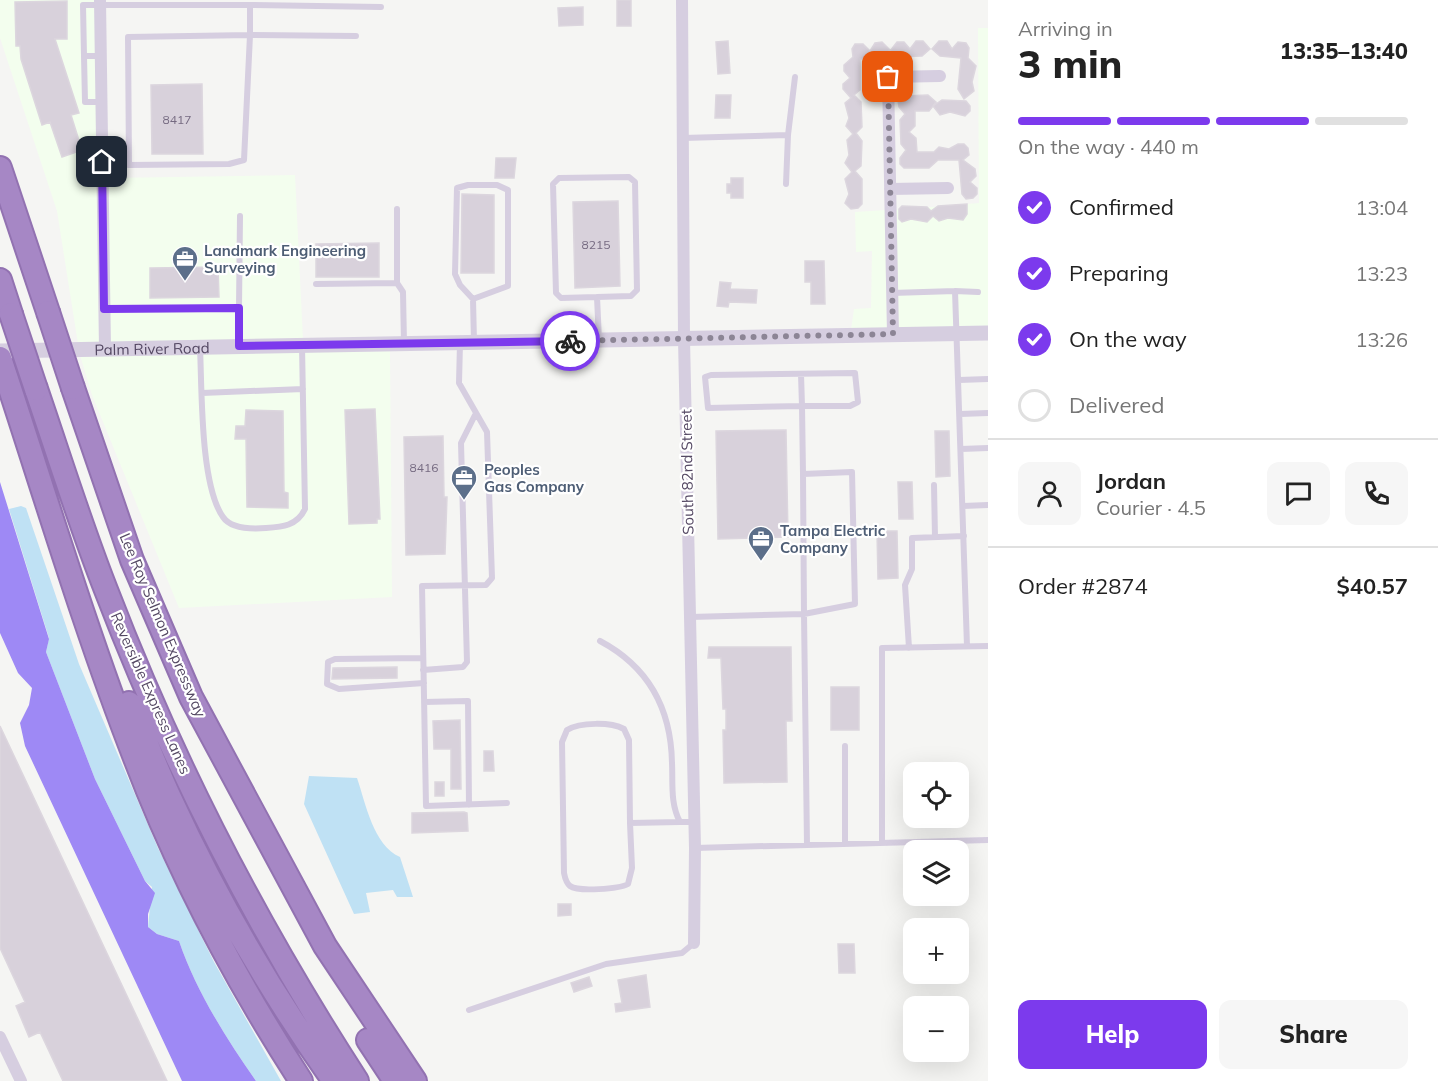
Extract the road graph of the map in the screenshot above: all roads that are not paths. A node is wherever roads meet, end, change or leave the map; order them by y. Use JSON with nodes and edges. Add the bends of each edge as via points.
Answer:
{"nodes":[{"id":1,"x":682,"y":0,"type":"edge"},
{"id":2,"x":262,"y":2,"type":"edge"},
{"id":3,"x":100,"y":3,"type":"edge"},
{"id":4,"x":250,"y":5,"type":"junction"},
{"id":5,"x":381,"y":7,"type":"dead end"},
{"id":6,"x":250,"y":35,"type":"junction"},
{"id":7,"x":356,"y":36,"type":"dead end"},
{"id":8,"x":84,"y":56,"type":"junction"},
{"id":9,"x":102,"y":56,"type":"junction"},
{"id":10,"x":940,"y":76,"type":"dead end"},
{"id":11,"x":795,"y":77,"type":"dead end"},
{"id":12,"x":102,"y":102,"type":"junction"},
{"id":13,"x":789,"y":135,"type":"junction"},
{"id":14,"x":683,"y":138,"type":"junction"},
{"id":15,"x":102,"y":162,"type":"junction"},
{"id":16,"x":129,"y":165,"type":"junction"},
{"id":17,"x":0,"y":168,"type":"edge"},
{"id":18,"x":786,"y":184,"type":"dead end"},
{"id":19,"x":948,"y":188,"type":"dead end"},
{"id":20,"x":891,"y":189,"type":"junction"},
{"id":21,"x":397,"y":209,"type":"dead end"},
{"id":22,"x":240,"y":216,"type":"dead end"},
{"id":23,"x":0,"y":280,"type":"edge"},
{"id":24,"x":397,"y":283,"type":"junction"},
{"id":25,"x":316,"y":284,"type":"dead end"},
{"id":26,"x":955,"y":291,"type":"junction"},
{"id":27,"x":978,"y":292,"type":"dead end"},
{"id":28,"x":892,"y":293,"type":"junction"},
{"id":29,"x":597,"y":297,"type":"junction"},
{"id":30,"x":473,"y":298,"type":"junction"},
{"id":31,"x":239,"y":308,"type":"junction"},
{"id":32,"x":104,"y":309,"type":"junction"},
{"id":33,"x":955,"y":333,"type":"junction"},
{"id":34,"x":988,"y":333,"type":"edge"},
{"id":35,"x":893,"y":334,"type":"junction"},
{"id":36,"x":684,"y":339,"type":"junction"},
{"id":37,"x":599,"y":340,"type":"junction"},
{"id":38,"x":467,"y":343,"type":"junction"},
{"id":39,"x":404,"y":344,"type":"junction"},
{"id":40,"x":239,"y":346,"type":"junction"},
{"id":41,"x":302,"y":346,"type":"junction"},
{"id":42,"x":200,"y":347,"type":"junction"},
{"id":43,"x":105,"y":349,"type":"junction"},
{"id":44,"x":0,"y":351,"type":"edge"},
{"id":45,"x":0,"y":358,"type":"edge"},
{"id":46,"x":801,"y":374,"type":"junction"},
{"id":47,"x":988,"y":379,"type":"edge"},
{"id":48,"x":959,"y":380,"type":"junction"},
{"id":49,"x":303,"y":389,"type":"junction"},
{"id":50,"x":202,"y":393,"type":"junction"},
{"id":51,"x":802,"y":406,"type":"junction"},
{"id":52,"x":476,"y":413,"type":"junction"},
{"id":53,"x":988,"y":413,"type":"edge"},
{"id":54,"x":960,"y":414,"type":"junction"},
{"id":55,"x":961,"y":448,"type":"junction"},
{"id":56,"x":988,"y":448,"type":"edge"},
{"id":57,"x":803,"y":474,"type":"junction"},
{"id":58,"x":934,"y":485,"type":"dead end"},
{"id":59,"x":988,"y":505,"type":"edge"},
{"id":60,"x":963,"y":506,"type":"junction"},
{"id":61,"x":964,"y":536,"type":"junction"},
{"id":62,"x":935,"y":537,"type":"junction"},
{"id":63,"x":132,"y":560,"type":"junction"},
{"id":64,"x":465,"y":585,"type":"junction"},
{"id":65,"x":804,"y":614,"type":"junction"},
{"id":66,"x":690,"y":617,"type":"junction"},
{"id":67,"x":600,"y":640,"type":"dead end"},
{"id":68,"x":94,"y":642,"type":"junction"},
{"id":69,"x":967,"y":646,"type":"junction"},
{"id":70,"x":988,"y":646,"type":"edge"},
{"id":71,"x":909,"y":648,"type":"junction"},
{"id":72,"x":423,"y":658,"type":"junction"},
{"id":73,"x":423,"y":670,"type":"junction"},
{"id":74,"x":424,"y":684,"type":"junction"},
{"id":75,"x":424,"y":702,"type":"junction"},
{"id":76,"x":845,"y":746,"type":"dead end"},
{"id":77,"x":507,"y":803,"type":"dead end"},
{"id":78,"x":469,"y":805,"type":"junction"},
{"id":79,"x":680,"y":822,"type":"junction"},
{"id":80,"x":694,"y":822,"type":"junction"},
{"id":81,"x":630,"y":824,"type":"junction"},
{"id":82,"x":988,"y":840,"type":"edge"},
{"id":83,"x":882,"y":843,"type":"junction"},
{"id":84,"x":845,"y":844,"type":"junction"},
{"id":85,"x":807,"y":845,"type":"junction"},
{"id":86,"x":695,"y":848,"type":"junction"},
{"id":87,"x":694,"y":943,"type":"joint"},
{"id":88,"x":469,"y":1010,"type":"dead end"},
{"id":89,"x":0,"y":1037,"type":"edge"},
{"id":90,"x":21,"y":1081,"type":"edge"},
{"id":91,"x":301,"y":1081,"type":"edge"},
{"id":92,"x":334,"y":1081,"type":"edge"},
{"id":93,"x":357,"y":1081,"type":"edge"},
{"id":94,"x":395,"y":1081,"type":"edge"},
{"id":95,"x":416,"y":1081,"type":"edge"}],
"edges":[{"from":1,"to":14,"type":"street","name":"South 82nd Street"},
{"from":2,"to":4,"type":"lane"},
{"from":2,"to":5,"type":"lane"},
{"from":3,"to":4,"type":"lane"},
{"from":3,"to":8,"type":"lane","via":[[83,5]]},
{"from":3,"to":9,"type":"street"},
{"from":4,"to":6,"type":"lane"},
{"from":6,"to":7,"type":"lane"},
{"from":6,"to":16,"type":"lane","via":[[244,160],[229,164]]},
{"from":6,"to":16,"type":"lane","via":[[128,37]]},
{"from":8,"to":9,"type":"lane"},
{"from":8,"to":12,"type":"lane","via":[[85,102]]},
{"from":9,"to":12,"type":"street"},
{"from":10,"to":20,"type":"street","via":[[888,77]]},
{"from":11,"to":13,"type":"lane"},
{"from":12,"to":15,"type":"street"},
{"from":13,"to":14,"type":"lane"},
{"from":13,"to":18,"type":"lane"},
{"from":14,"to":36,"type":"street","name":"South 82nd Street"},
{"from":15,"to":16,"type":"lane"},
{"from":15,"to":32,"type":"street"},
{"from":17,"to":63,"type":"highway","name":"Lee Roy Selmon Expressway","bridge":true},
{"from":19,"to":20,"type":"street"},
{"from":20,"to":28,"type":"street"},
{"from":21,"to":24,"type":"lane"},
{"from":22,"to":31,"type":"lane"},
{"from":23,"to":93,"type":"highway","name":"Reversible Express Lanes","bridge":true,"via":[[106,591],[166,732],[261,922]]},
{"from":24,"to":25,"type":"lane"},
{"from":24,"to":39,"type":"lane","via":[[403,292]]},
{"from":26,"to":27,"type":"lane"},
{"from":26,"to":28,"type":"lane"},
{"from":26,"to":33,"type":"lane"},
{"from":28,"to":35,"type":"street"},
{"from":29,"to":29,"type":"lane","via":[[631,296],[637,290],[635,182],[629,177],[559,178],[553,184],[556,293],[561,298]]},
{"from":29,"to":37,"type":"lane"},
{"from":30,"to":30,"type":"lane","via":[[508,286],[508,190],[497,185],[468,184],[457,188],[455,273]]},
{"from":30,"to":38,"type":"lane"},
{"from":31,"to":32,"type":"lane"},
{"from":31,"to":40,"type":"lane"},
{"from":32,"to":43,"type":"street"},
{"from":33,"to":34,"type":"street","name":"Palm River Road"},
{"from":33,"to":35,"type":"street","name":"Palm River Road"},
{"from":33,"to":48,"type":"lane"},
{"from":35,"to":36,"type":"street","name":"Palm River Road"},
{"from":36,"to":37,"type":"street","name":"Palm River Road"},
{"from":36,"to":66,"type":"street","name":"South 82nd Street"},
{"from":37,"to":38,"type":"street","name":"Palm River Road"},
{"from":38,"to":39,"type":"street","name":"Palm River Road"},
{"from":38,"to":52,"type":"lane","via":[[459,383]]},
{"from":39,"to":41,"type":"street","name":"Palm River Road"},
{"from":40,"to":41,"type":"street","name":"Palm River Road"},
{"from":40,"to":42,"type":"street","name":"Palm River Road"},
{"from":41,"to":49,"type":"lane"},
{"from":42,"to":43,"type":"street","name":"Palm River Road"},
{"from":42,"to":50,"type":"lane"},
{"from":43,"to":44,"type":"street","name":"Palm River Road"},
{"from":45,"to":68,"type":"highway"},
{"from":46,"to":51,"type":"lane"},
{"from":46,"to":51,"type":"lane","via":[[855,373],[858,402],[850,406]]},
{"from":46,"to":51,"type":"lane","via":[[705,377],[708,408]]},
{"from":47,"to":48,"type":"lane"},
{"from":48,"to":54,"type":"lane"},
{"from":49,"to":50,"type":"lane"},
{"from":49,"to":50,"type":"lane","via":[[305,509],[288,526],[262,528],[232,525],[223,518],[208,470]]},
{"from":51,"to":57,"type":"lane"},
{"from":52,"to":64,"type":"lane","via":[[461,444]]},
{"from":52,"to":64,"type":"lane","via":[[487,432],[492,578],[486,585]]},
{"from":53,"to":54,"type":"lane"},
{"from":54,"to":55,"type":"lane"},
{"from":55,"to":56,"type":"lane"},
{"from":55,"to":60,"type":"lane"},
{"from":57,"to":65,"type":"lane"},
{"from":57,"to":65,"type":"lane","via":[[852,472],[855,604]]},
{"from":58,"to":62,"type":"lane"},
{"from":59,"to":60,"type":"lane"},
{"from":60,"to":61,"type":"lane"},
{"from":61,"to":62,"type":"lane"},
{"from":61,"to":69,"type":"lane"},
{"from":62,"to":71,"type":"lane","via":[[912,538],[912,569],[905,585]]},
{"from":63,"to":94,"type":"highway","via":[[141,608],[212,766],[305,936]]},
{"from":63,"to":95,"type":"highway","name":"Lee Roy Selmon Expressway","via":[[191,697],[325,946]]},
{"from":64,"to":72,"type":"lane","via":[[422,586]]},
{"from":64,"to":73,"type":"lane","via":[[468,662],[463,667]]},
{"from":65,"to":66,"type":"lane"},
{"from":65,"to":85,"type":"lane"},
{"from":66,"to":80,"type":"street","name":"South 82nd Street"},
{"from":67,"to":79,"type":"lane","via":[[638,670],[666,716],[673,807]]},
{"from":68,"to":91,"type":"highway","via":[[135,758],[187,879],[243,987]]},
{"from":68,"to":92,"type":"highway","via":[[112,667],[171,801],[235,925]]},
{"from":69,"to":70,"type":"lane"},
{"from":69,"to":71,"type":"lane"},
{"from":71,"to":83,"type":"lane","via":[[882,648]]},
{"from":72,"to":73,"type":"lane"},
{"from":72,"to":74,"type":"lane","via":[[335,659],[326,668],[327,684],[339,689]]},
{"from":73,"to":74,"type":"lane"},
{"from":74,"to":75,"type":"lane"},
{"from":75,"to":78,"type":"lane","via":[[426,806]]},
{"from":75,"to":78,"type":"lane","via":[[468,701]]},
{"from":76,"to":84,"type":"lane"},
{"from":77,"to":78,"type":"lane"},
{"from":79,"to":80,"type":"lane"},
{"from":79,"to":81,"type":"lane"},
{"from":80,"to":86,"type":"street","name":"South 82nd Street"},
{"from":81,"to":81,"type":"lane","via":[[627,731],[612,725],[567,729],[562,747],[564,873],[568,884],[576,889],[628,885],[632,868]]},
{"from":82,"to":83,"type":"lane"},
{"from":83,"to":84,"type":"lane"},
{"from":84,"to":85,"type":"lane"},
{"from":85,"to":86,"type":"lane"},
{"from":86,"to":87,"type":"street","name":"South 82nd Street"},
{"from":87,"to":88,"type":"lane","via":[[682,953],[606,964]]},
{"from":89,"to":90,"type":"street"}]}
